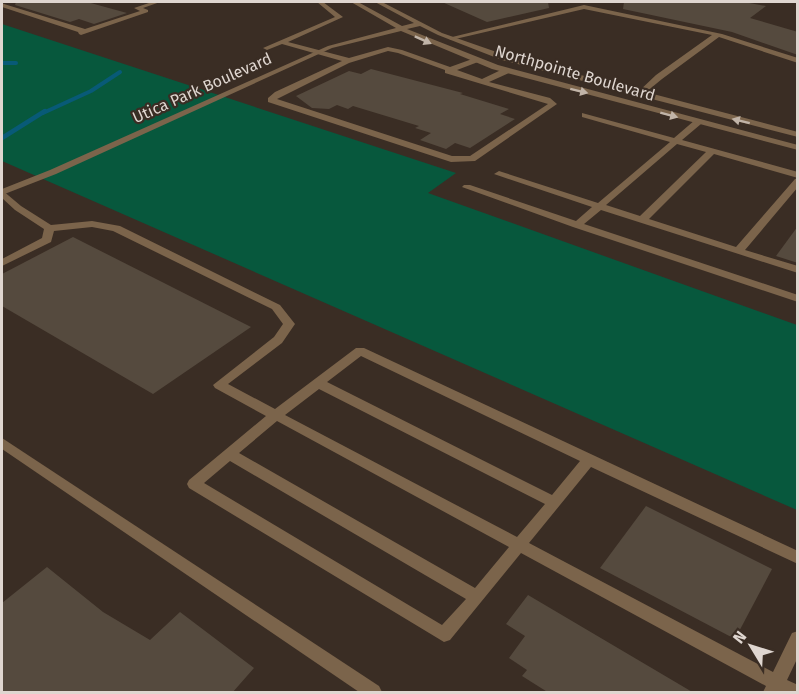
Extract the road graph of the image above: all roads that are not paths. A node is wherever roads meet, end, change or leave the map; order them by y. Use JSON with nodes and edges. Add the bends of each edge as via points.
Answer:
{"nodes":[{"id":1,"x":157,"y":2,"type":"edge"},
{"id":2,"x":320,"y":2,"type":"edge"},
{"id":3,"x":354,"y":2,"type":"edge"},
{"id":4,"x":378,"y":2,"type":"edge"},
{"id":5,"x":2,"y":5,"type":"edge"},
{"id":6,"x":420,"y":24,"type":"junction"},
{"id":7,"x":400,"y":29,"type":"junction"},
{"id":8,"x":717,"y":35,"type":"junction"},
{"id":9,"x":451,"y":38,"type":"junction"},
{"id":10,"x":281,"y":42,"type":"junction"},
{"id":11,"x":267,"y":48,"type":"dead end"},
{"id":12,"x":318,"y":52,"type":"junction"},
{"id":13,"x":350,"y":60,"type":"junction"},
{"id":14,"x":475,"y":60,"type":"junction"},
{"id":15,"x":798,"y":61,"type":"edge"},
{"id":16,"x":448,"y":71,"type":"junction"},
{"id":17,"x":506,"y":71,"type":"junction"},
{"id":18,"x":483,"y":82,"type":"junction"},
{"id":19,"x":640,"y":95,"type":"junction"},
{"id":20,"x":612,"y":100,"type":"junction"},
{"id":21,"x":585,"y":115,"type":"dead end"},
{"id":22,"x":698,"y":122,"type":"junction"},
{"id":23,"x":798,"y":135,"type":"edge"},
{"id":24,"x":676,"y":141,"type":"junction"},
{"id":25,"x":798,"y":148,"type":"edge"},
{"id":26,"x":712,"y":151,"type":"junction"},
{"id":27,"x":499,"y":174,"type":"dead end"},
{"id":28,"x":798,"y":175,"type":"edge"},
{"id":29,"x":798,"y":181,"type":"edge"},
{"id":30,"x":467,"y":187,"type":"dead end"},
{"id":31,"x":2,"y":193,"type":"edge"},
{"id":32,"x":598,"y":206,"type":"junction"},
{"id":33,"x":642,"y":220,"type":"junction"},
{"id":34,"x":578,"y":225,"type":"junction"},
{"id":35,"x":49,"y":228,"type":"junction"},
{"id":36,"x":738,"y":251,"type":"junction"},
{"id":37,"x":2,"y":263,"type":"edge"},
{"id":38,"x":798,"y":270,"type":"edge"},
{"id":39,"x":798,"y":299,"type":"edge"},
{"id":40,"x":318,"y":383,"type":"junction"},
{"id":41,"x":276,"y":416,"type":"junction"},
{"id":42,"x":2,"y":443,"type":"edge"},
{"id":43,"x":231,"y":455,"type":"junction"},
{"id":44,"x":589,"y":460,"type":"junction"},
{"id":45,"x":554,"y":502,"type":"junction"},
{"id":46,"x":519,"y":545,"type":"junction"},
{"id":47,"x":798,"y":558,"type":"edge"},
{"id":48,"x":477,"y":597,"type":"junction"},
{"id":49,"x":798,"y":638,"type":"edge"},
{"id":50,"x":774,"y":687,"type":"edge"},
{"id":51,"x":373,"y":693,"type":"edge"},
{"id":52,"x":793,"y":693,"type":"edge"}],
"edges":[{"from":1,"to":5,"type":"street","via":[[136,8],[146,11],[84,33]]},
{"from":2,"to":10,"type":"street","via":[[340,17]]},
{"from":3,"to":7,"type":"street","name":"Northpointe Boulevard"},
{"from":4,"to":6,"type":"street","name":"Northpointe Boulevard"},
{"from":6,"to":7,"type":"street","name":"Utica Park Boulevard"},
{"from":6,"to":9,"type":"street","name":"Northpointe Boulevard"},
{"from":7,"to":12,"type":"street","name":"Utica Park Boulevard"},
{"from":7,"to":14,"type":"street","name":"Northpointe Boulevard","one_way":true},
{"from":8,"to":9,"type":"street","via":[[584,7]]},
{"from":8,"to":15,"type":"street"},
{"from":8,"to":19,"type":"street"},
{"from":9,"to":19,"type":"street","name":"Northpointe Boulevard","via":[[531,66]]},
{"from":10,"to":11,"type":"street"},
{"from":10,"to":12,"type":"street"},
{"from":12,"to":13,"type":"street"},
{"from":12,"to":31,"type":"street","name":"Utica Park Boulevard"},
{"from":13,"to":16,"type":"street","via":[[392,49]]},
{"from":13,"to":18,"type":"street","via":[[272,100],[465,161],[553,104]]},
{"from":14,"to":16,"type":"street"},
{"from":14,"to":17,"type":"street","name":"Northpointe Boulevard"},
{"from":16,"to":18,"type":"street"},
{"from":17,"to":18,"type":"street"},
{"from":17,"to":20,"type":"street","name":"Northpointe Boulevard","one_way":true},
{"from":19,"to":20,"type":"street"},
{"from":23,"to":19,"type":"street","name":"Northpointe Boulevard","one_way":true},
{"from":20,"to":22,"type":"street","name":"Northpointe Boulevard","one_way":true},
{"from":21,"to":24,"type":"street"},
{"from":22,"to":24,"type":"street"},
{"from":22,"to":25,"type":"street","name":"Northpointe Boulevard"},
{"from":24,"to":26,"type":"street"},
{"from":24,"to":32,"type":"street"},
{"from":26,"to":28,"type":"street"},
{"from":26,"to":33,"type":"street"},
{"from":27,"to":32,"type":"street"},
{"from":29,"to":36,"type":"street"},
{"from":30,"to":34,"type":"street"},
{"from":31,"to":35,"type":"street"},
{"from":32,"to":33,"type":"street"},
{"from":32,"to":34,"type":"street"},
{"from":33,"to":36,"type":"street"},
{"from":34,"to":39,"type":"street"},
{"from":35,"to":37,"type":"street","via":[[47,240]]},
{"from":35,"to":41,"type":"street","via":[[92,224],[116,228],[276,307],[289,324],[278,340],[219,385]]},
{"from":36,"to":38,"type":"street"},
{"from":40,"to":41,"type":"street"},
{"from":40,"to":44,"type":"street","via":[[360,351]]},
{"from":40,"to":45,"type":"street"},
{"from":41,"to":43,"type":"street"},
{"from":41,"to":46,"type":"street"},
{"from":42,"to":51,"type":"street"},
{"from":43,"to":48,"type":"street"},
{"from":43,"to":48,"type":"street","via":[[194,484],[444,635]]},
{"from":44,"to":45,"type":"street"},
{"from":44,"to":47,"type":"street"},
{"from":45,"to":46,"type":"street"},
{"from":46,"to":48,"type":"street"},
{"from":46,"to":50,"type":"street"},
{"from":49,"to":50,"type":"street"},
{"from":50,"to":52,"type":"street"}]}
